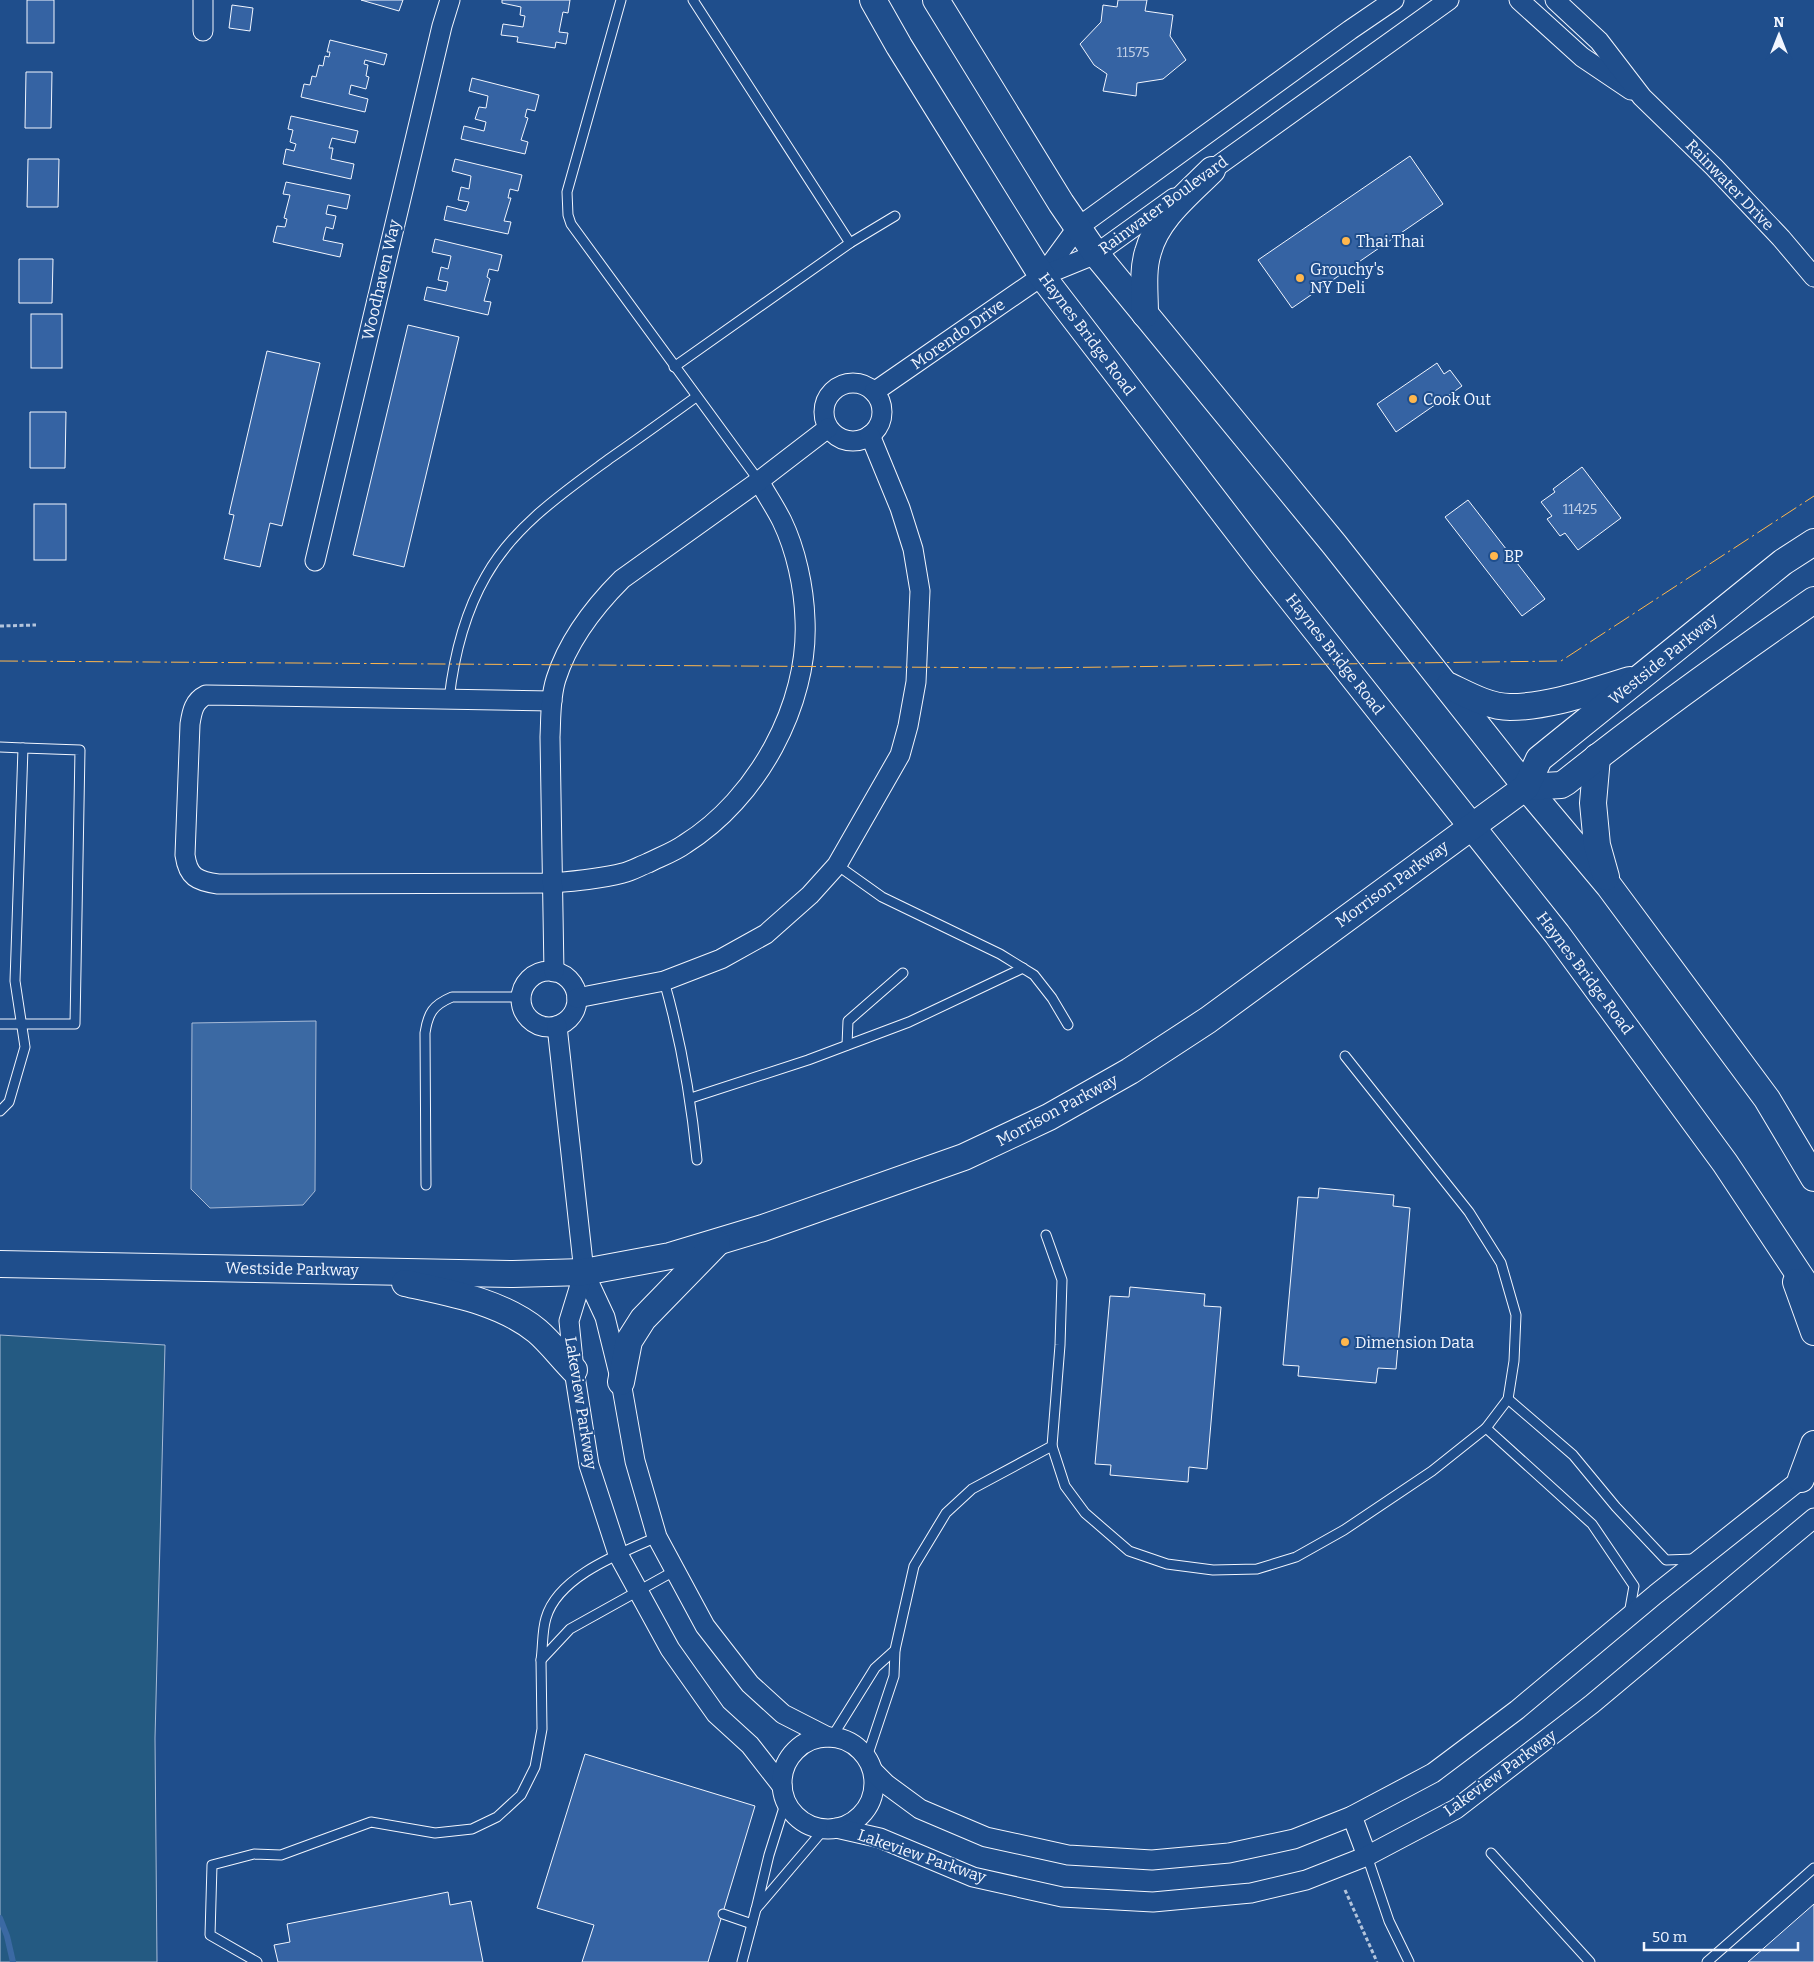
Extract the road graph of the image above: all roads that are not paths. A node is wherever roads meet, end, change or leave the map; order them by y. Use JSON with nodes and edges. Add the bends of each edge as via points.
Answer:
{"nodes":[{"id":1,"x":203,"y":0,"type":"edge"},
{"id":2,"x":450,"y":0,"type":"edge"},
{"id":3,"x":621,"y":0,"type":"edge"},
{"id":4,"x":693,"y":0,"type":"edge"},
{"id":5,"x":873,"y":0,"type":"edge"},
{"id":6,"x":936,"y":0,"type":"edge"},
{"id":7,"x":1394,"y":0,"type":"edge"},
{"id":8,"x":1449,"y":0,"type":"edge"},
{"id":9,"x":1519,"y":0,"type":"edge"},
{"id":10,"x":1555,"y":0,"type":"edge"},
{"id":11,"x":203,"y":31,"type":"dead end"},
{"id":12,"x":1642,"y":97,"type":"junction"},
{"id":13,"x":1212,"y":170,"type":"junction"},
{"id":14,"x":895,"y":216,"type":"dead end"},
{"id":15,"x":1077,"y":228,"type":"junction"},
{"id":16,"x":850,"y":243,"type":"junction"},
{"id":17,"x":1096,"y":254,"type":"junction"},
{"id":18,"x":1042,"y":276,"type":"junction"},
{"id":19,"x":1814,"y":277,"type":"edge"},
{"id":20,"x":1145,"y":314,"type":"junction"},
{"id":21,"x":674,"y":367,"type":"junction"},
{"id":22,"x":874,"y":392,"type":"junction"},
{"id":23,"x":696,"y":397,"type":"junction"},
{"id":24,"x":828,"y":428,"type":"junction"},
{"id":25,"x":870,"y":435,"type":"junction"},
{"id":26,"x":759,"y":482,"type":"junction"},
{"id":27,"x":1814,"y":542,"type":"edge"},
{"id":28,"x":315,"y":561,"type":"dead end"},
{"id":29,"x":1814,"y":600,"type":"edge"},
{"id":30,"x":1641,"y":676,"type":"junction"},
{"id":31,"x":1444,"y":683,"type":"junction"},
{"id":32,"x":449,"y":699,"type":"junction"},
{"id":33,"x":552,"y":701,"type":"junction"},
{"id":34,"x":0,"y":747,"type":"edge"},
{"id":35,"x":23,"y":748,"type":"junction"},
{"id":36,"x":1597,"y":757,"type":"junction"},
{"id":37,"x":1526,"y":787,"type":"junction"},
{"id":38,"x":1471,"y":826,"type":"junction"},
{"id":39,"x":837,"y":865,"type":"junction"},
{"id":40,"x":552,"y":883,"type":"junction"},
{"id":41,"x":1609,"y":886,"type":"junction"},
{"id":42,"x":1023,"y":968,"type":"junction"},
{"id":43,"x":554,"y":972,"type":"junction"},
{"id":44,"x":903,"y":974,"type":"dead end"},
{"id":45,"x":664,"y":981,"type":"junction"},
{"id":46,"x":521,"y":997,"type":"junction"},
{"id":47,"x":577,"y":998,"type":"junction"},
{"id":48,"x":0,"y":1024,"type":"edge"},
{"id":49,"x":22,"y":1025,"type":"junction"},
{"id":50,"x":1068,"y":1025,"type":"dead end"},
{"id":51,"x":557,"y":1026,"type":"junction"},
{"id":52,"x":847,"y":1045,"type":"junction"},
{"id":53,"x":1345,"y":1056,"type":"dead end"},
{"id":54,"x":691,"y":1098,"type":"junction"},
{"id":55,"x":0,"y":1111,"type":"edge"},
{"id":56,"x":698,"y":1160,"type":"dead end"},
{"id":57,"x":1814,"y":1178,"type":"edge"},
{"id":58,"x":426,"y":1185,"type":"dead end"},
{"id":59,"x":1046,"y":1235,"type":"dead end"},
{"id":60,"x":718,"y":1242,"type":"junction"},
{"id":61,"x":1784,"y":1250,"type":"junction"},
{"id":62,"x":0,"y":1264,"type":"edge"},
{"id":63,"x":355,"y":1271,"type":"junction"},
{"id":64,"x":584,"y":1272,"type":"junction"},
{"id":65,"x":1814,"y":1297,"type":"edge"},
{"id":66,"x":1814,"y":1332,"type":"edge"},
{"id":67,"x":574,"y":1370,"type":"junction"},
{"id":68,"x":621,"y":1382,"type":"junction"},
{"id":69,"x":1508,"y":1399,"type":"junction"},
{"id":70,"x":1486,"y":1428,"type":"junction"},
{"id":71,"x":1814,"y":1444,"type":"edge"},
{"id":72,"x":1052,"y":1446,"type":"junction"},
{"id":73,"x":1808,"y":1474,"type":"edge"},
{"id":74,"x":1814,"y":1518,"type":"edge"},
{"id":75,"x":657,"y":1537,"type":"junction"},
{"id":76,"x":618,"y":1554,"type":"junction"},
{"id":77,"x":1700,"y":1558,"type":"junction"},
{"id":78,"x":676,"y":1570,"type":"junction"},
{"id":79,"x":638,"y":1590,"type":"junction"},
{"id":80,"x":1629,"y":1616,"type":"junction"},
{"id":81,"x":895,"y":1650,"type":"junction"},
{"id":82,"x":541,"y":1660,"type":"junction"},
{"id":83,"x":830,"y":1737,"type":"junction"},
{"id":84,"x":870,"y":1764,"type":"junction"},
{"id":85,"x":784,"y":1793,"type":"junction"},
{"id":86,"x":1352,"y":1816,"type":"junction"},
{"id":87,"x":830,"y":1828,"type":"junction"},
{"id":88,"x":1491,"y":1853,"type":"dead end"},
{"id":89,"x":1367,"y":1856,"type":"junction"},
{"id":90,"x":1814,"y":1868,"type":"edge"},
{"id":91,"x":756,"y":1909,"type":"junction"},
{"id":92,"x":722,"y":1914,"type":"dead end"},
{"id":93,"x":752,"y":1924,"type":"junction"},
{"id":94,"x":257,"y":1962,"type":"edge"},
{"id":95,"x":742,"y":1962,"type":"edge"},
{"id":96,"x":1410,"y":1962,"type":"edge"},
{"id":97,"x":1590,"y":1962,"type":"edge"},
{"id":98,"x":1707,"y":1962,"type":"edge"}],
"edges":[{"from":1,"to":11,"type":"street"},
{"from":2,"to":28,"type":"street","name":"Woodhaven Way"},
{"from":3,"to":21,"type":"lane","via":[[567,192],[568,215],[571,224]]},
{"from":4,"to":16,"type":"lane"},
{"from":5,"to":18,"type":"main road","name":"Haynes Bridge Road","via":[[898,46]]},
{"from":6,"to":15,"type":"main road"},
{"from":7,"to":15,"type":"street","name":"Rainwater Boulevard"},
{"from":8,"to":13,"type":"street","name":"Rainwater Boulevard"},
{"from":9,"to":12,"type":"street","name":"Rainwater Drive","via":[[1582,58]]},
{"from":10,"to":12,"type":"street","name":"Rainwater Drive","via":[[1600,41]]},
{"from":12,"to":19,"type":"street","name":"Rainwater Drive","via":[[1714,167]]},
{"from":13,"to":17,"type":"street","name":"Rainwater Boulevard"},
{"from":13,"to":20,"type":"main road","via":[[1154,234],[1147,254]]},
{"from":14,"to":16,"type":"lane"},
{"from":15,"to":17,"type":"main road"},
{"from":15,"to":18,"type":"street","name":"Rainwater Boulevard"},
{"from":16,"to":21,"type":"lane"},
{"from":17,"to":18,"type":"street","name":"Rainwater Boulevard"},
{"from":17,"to":20,"type":"main road"},
{"from":18,"to":22,"type":"street","name":"Morendo Drive"},
{"from":18,"to":38,"type":"main road","name":"Haynes Bridge Road"},
{"from":20,"to":31,"type":"main road"},
{"from":21,"to":23,"type":"lane"},
{"from":22,"to":24,"type":"street","via":[[857,383],[847,383],[830,393],[824,410]]},
{"from":22,"to":25,"type":"street","via":[[882,410],[877,429]]},
{"from":23,"to":26,"type":"lane"},
{"from":23,"to":32,"type":"lane","via":[[544,508],[501,554],[472,604],[452,671]]},
{"from":24,"to":25,"type":"street","via":[[843,440],[862,440]]},
{"from":24,"to":26,"type":"street"},
{"from":25,"to":39,"type":"street","via":[[900,508],[913,550],[920,592],[916,682],[900,755]]},
{"from":26,"to":33,"type":"street","via":[[622,579],[603,597],[568,649],[556,679]]},
{"from":26,"to":40,"type":"street","via":[[782,521],[802,588],[804,652],[797,690],[783,729],[764,764],[740,796],[713,824],[685,845],[625,873]]},
{"from":27,"to":30,"type":"main road","name":"Westside Parkway","via":[[1784,562]]},
{"from":29,"to":36,"type":"main road"},
{"from":30,"to":31,"type":"main road","via":[[1547,702],[1509,707],[1475,699]]},
{"from":30,"to":37,"type":"main road","name":"Westside Parkway","via":[[1539,758]]},
{"from":31,"to":37,"type":"main road"},
{"from":32,"to":33,"type":"street"},
{"from":32,"to":40,"type":"street","via":[[206,695],[199,698],[192,709],[190,724],[187,866],[193,876],[218,884]]},
{"from":33,"to":40,"type":"street"},
{"from":34,"to":35,"type":"lane"},
{"from":35,"to":49,"type":"lane","via":[[15,981]]},
{"from":35,"to":49,"type":"lane","via":[[80,750],[75,1024]]},
{"from":36,"to":37,"type":"main road","via":[[1560,785]]},
{"from":36,"to":41,"type":"main road","via":[[1593,803],[1597,845]]},
{"from":37,"to":38,"type":"main road"},
{"from":37,"to":41,"type":"main road"},
{"from":38,"to":60,"type":"main road","name":"Morrison Parkway","via":[[1208,1020],[1130,1071],[1049,1117],[964,1157]]},
{"from":38,"to":61,"type":"main road","name":"Haynes Bridge Road","via":[[1557,934],[1712,1145]]},
{"from":39,"to":42,"type":"lane","via":[[882,897]]},
{"from":39,"to":45,"type":"street","via":[[810,895],[766,934],[721,960]]},
{"from":40,"to":43,"type":"street"},
{"from":41,"to":57,"type":"main road","via":[[1767,1098]]},
{"from":42,"to":50,"type":"lane","via":[[1034,975],[1046,990]]},
{"from":42,"to":52,"type":"lane","via":[[909,1022]]},
{"from":43,"to":46,"type":"street","via":[[535,975],[523,988]]},
{"from":43,"to":47,"type":"street","via":[[570,981]]},
{"from":44,"to":52,"type":"lane","via":[[848,1021]]},
{"from":45,"to":47,"type":"street"},
{"from":45,"to":54,"type":"lane"},
{"from":46,"to":51,"type":"street","via":[[525,1014],[531,1021],[548,1027]]},
{"from":46,"to":58,"type":"lane","via":[[452,997],[432,1010],[427,1018]]},
{"from":47,"to":51,"type":"street","via":[[572,1016]]},
{"from":48,"to":49,"type":"lane"},
{"from":49,"to":55,"type":"lane","via":[[25,1047],[9,1102]]},
{"from":51,"to":64,"type":"street"},
{"from":52,"to":54,"type":"lane"},
{"from":53,"to":69,"type":"lane","via":[[1469,1212],[1500,1262],[1516,1315]]},
{"from":54,"to":56,"type":"lane"},
{"from":59,"to":72,"type":"lane","via":[[1062,1280]]},
{"from":60,"to":64,"type":"main road","name":"Morrison Parkway","via":[[670,1256]]},
{"from":60,"to":68,"type":"main road","via":[[644,1319],[629,1342]]},
{"from":61,"to":65,"type":"main road","name":"Haynes Bridge Road"},
{"from":61,"to":66,"type":"main road"},
{"from":62,"to":63,"type":"main road","name":"Westside Parkway"},
{"from":63,"to":64,"type":"main road","name":"Westside Parkway"},
{"from":63,"to":67,"type":"main road","via":[[481,1301],[537,1331]]},
{"from":64,"to":67,"type":"street","name":"Lakeview Parkway","via":[[569,1321]]},
{"from":64,"to":68,"type":"street","via":[[604,1317]]},
{"from":67,"to":76,"type":"street","name":"Lakeview Parkway","via":[[589,1466]]},
{"from":68,"to":75,"type":"street","via":[[635,1461]]},
{"from":69,"to":70,"type":"lane"},
{"from":69,"to":77,"type":"lane","via":[[1573,1454],[1616,1507],[1666,1560]]},
{"from":70,"to":72,"type":"lane","via":[[1432,1471],[1344,1530],[1296,1557],[1257,1569],[1213,1570],[1167,1564],[1129,1551],[1085,1513],[1065,1486]]},
{"from":70,"to":80,"type":"lane","via":[[1592,1524],[1634,1586]]},
{"from":71,"to":73,"type":"main road"},
{"from":72,"to":81,"type":"lane","via":[[972,1489],[946,1513],[914,1566]]},
{"from":73,"to":77,"type":"street"},
{"from":74,"to":89,"type":"street","name":"Lakeview Parkway","via":[[1592,1704],[1472,1797],[1456,1809]]},
{"from":75,"to":76,"type":"lane"},
{"from":75,"to":78,"type":"street"},
{"from":76,"to":79,"type":"street","name":"Lakeview Parkway"},
{"from":76,"to":82,"type":"lane","via":[[570,1582],[553,1604],[546,1618]]},
{"from":77,"to":80,"type":"street"},
{"from":78,"to":79,"type":"lane"},
{"from":78,"to":83,"type":"street","via":[[706,1626],[750,1684],[783,1714]]},
{"from":79,"to":82,"type":"lane","via":[[570,1629]]},
{"from":79,"to":85,"type":"street","name":"Lakeview Parkway","via":[[670,1649],[716,1714],[750,1745]]},
{"from":80,"to":86,"type":"street","via":[[1517,1710],[1433,1773]]},
{"from":81,"to":83,"type":"lane","via":[[876,1668]]},
{"from":81,"to":84,"type":"lane","via":[[894,1676]]},
{"from":82,"to":94,"type":"lane","via":[[542,1729],[535,1767],[521,1795],[497,1817],[472,1829],[435,1833],[371,1822],[281,1855],[254,1854],[212,1865],[210,1935]]},
{"from":83,"to":84,"type":"street","via":[[856,1746]]},
{"from":83,"to":85,"type":"street","via":[[814,1739],[800,1746],[790,1757],[784,1771]]},
{"from":84,"to":86,"type":"street","via":[[886,1784],[920,1809],[986,1837],[1068,1855],[1152,1860],[1229,1853],[1294,1839]]},
{"from":84,"to":87,"type":"street","via":[[874,1786],[871,1800],[850,1823]]},
{"from":85,"to":87,"type":"street","via":[[794,1813],[806,1823]]},
{"from":85,"to":91,"type":"lane"},
{"from":86,"to":89,"type":"street"},
{"from":87,"to":89,"type":"street","name":"Lakeview Parkway","via":[[880,1838],[973,1877],[1062,1897],[1153,1902],[1251,1893],[1306,1880]]},
{"from":87,"to":91,"type":"lane"},
{"from":88,"to":97,"type":"lane"},
{"from":89,"to":96,"type":"lane","via":[[1389,1921]]},
{"from":90,"to":98,"type":"lane"},
{"from":91,"to":93,"type":"lane"},
{"from":92,"to":93,"type":"lane"},
{"from":93,"to":95,"type":"lane"}]}
